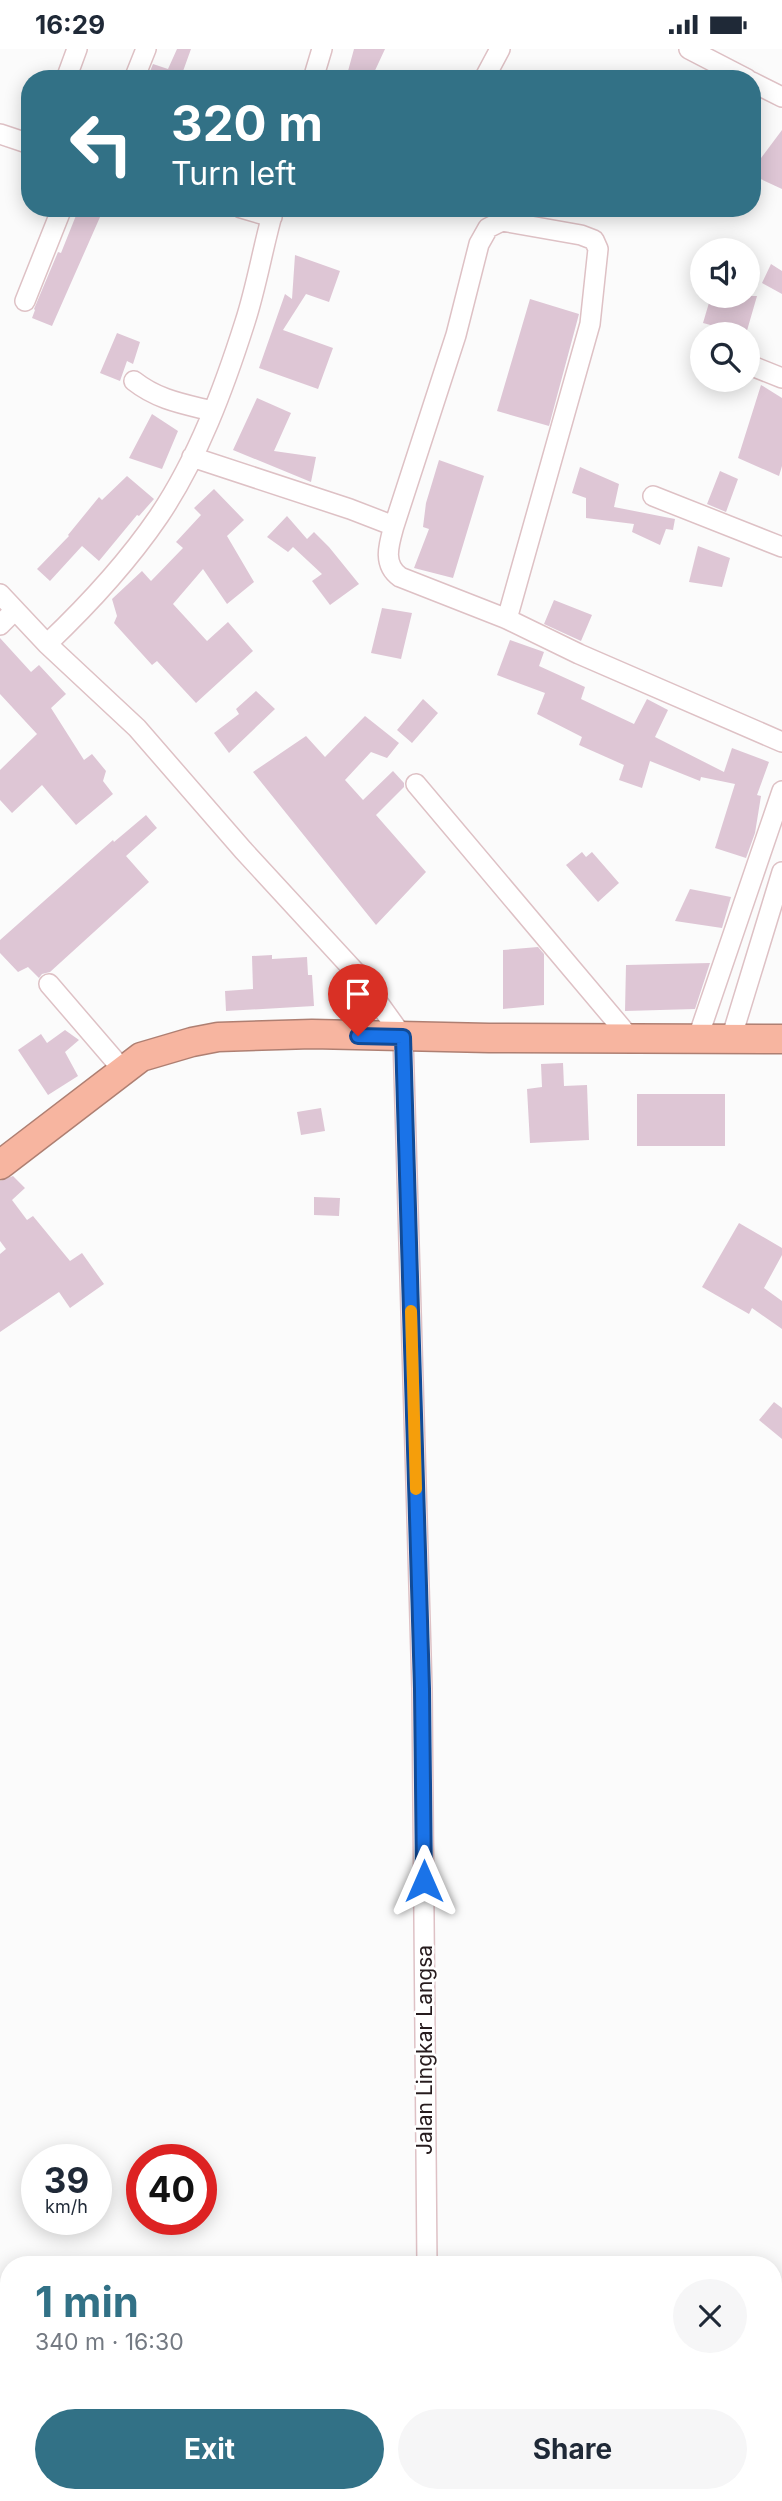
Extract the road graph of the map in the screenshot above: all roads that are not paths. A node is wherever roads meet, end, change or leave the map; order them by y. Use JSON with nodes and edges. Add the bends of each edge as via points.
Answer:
{"nodes":[{"id":1,"x":77,"y":49,"type":"edge"},
{"id":2,"x":146,"y":49,"type":"edge"},
{"id":3,"x":322,"y":49,"type":"edge"},
{"id":4,"x":500,"y":49,"type":"edge"},
{"id":5,"x":689,"y":49,"type":"edge"},
{"id":6,"x":69,"y":70,"type":"edge"},
{"id":7,"x":138,"y":70,"type":"edge"},
{"id":8,"x":320,"y":70,"type":"edge"},
{"id":9,"x":489,"y":70,"type":"edge"},
{"id":10,"x":730,"y":70,"type":"edge"},
{"id":11,"x":761,"y":86,"type":"edge"},
{"id":12,"x":782,"y":97,"type":"edge"},
{"id":13,"x":0,"y":134,"type":"edge"},
{"id":14,"x":21,"y":141,"type":"edge"},
{"id":15,"x":58,"y":217,"type":"edge"},
{"id":16,"x":272,"y":217,"type":"edge"},
{"id":17,"x":25,"y":301,"type":"dead end"},
{"id":18,"x":760,"y":369,"type":"edge"},
{"id":19,"x":782,"y":378,"type":"edge"},
{"id":20,"x":134,"y":381,"type":"dead end"},
{"id":21,"x":212,"y":411,"type":"junction"},
{"id":22,"x":192,"y":457,"type":"junction"},
{"id":23,"x":653,"y":496,"type":"dead end"},
{"id":24,"x":394,"y":526,"type":"junction"},
{"id":25,"x":782,"y":547,"type":"edge"},
{"id":26,"x":0,"y":594,"type":"edge"},
{"id":27,"x":15,"y":610,"type":"junction"},
{"id":28,"x":507,"y":619,"type":"junction"},
{"id":29,"x":0,"y":625,"type":"edge"},
{"id":30,"x":47,"y":644,"type":"junction"},
{"id":31,"x":782,"y":742,"type":"edge"},
{"id":32,"x":416,"y":784,"type":"dead end"},
{"id":33,"x":782,"y":791,"type":"edge"},
{"id":34,"x":782,"y":872,"type":"edge"},
{"id":35,"x":49,"y":984,"type":"dead end"},
{"id":36,"x":403,"y":1037,"type":"junction"},
{"id":37,"x":631,"y":1039,"type":"junction"},
{"id":38,"x":731,"y":1039,"type":"junction"},
{"id":39,"x":782,"y":1039,"type":"edge"},
{"id":40,"x":697,"y":1040,"type":"junction"},
{"id":41,"x":123,"y":1070,"type":"junction"},
{"id":42,"x":0,"y":1165,"type":"edge"},
{"id":43,"x":427,"y":2256,"type":"edge"}],
"edges":[{"from":1,"to":6,"type":"street"},
{"from":2,"to":7,"type":"street"},
{"from":3,"to":8,"type":"street"},
{"from":4,"to":9,"type":"street"},
{"from":5,"to":10,"type":"street"},
{"from":11,"to":12,"type":"street"},
{"from":13,"to":14,"type":"street"},
{"from":15,"to":17,"type":"street"},
{"from":16,"to":21,"type":"street","via":[[246,319]]},
{"from":18,"to":19,"type":"street"},
{"from":20,"to":21,"type":"street","via":[[165,400]]},
{"from":21,"to":22,"type":"street"},
{"from":22,"to":24,"type":"street"},
{"from":22,"to":30,"type":"street","via":[[160,514],[129,556]]},
{"from":23,"to":25,"type":"street"},
{"from":24,"to":28,"type":"street","via":[[388,558],[396,575]]},
{"from":24,"to":28,"type":"street","via":[[456,335],[479,244],[488,228],[502,221],[594,240],[598,249],[590,324]]},
{"from":26,"to":27,"type":"street"},
{"from":27,"to":29,"type":"street"},
{"from":27,"to":30,"type":"street"},
{"from":28,"to":31,"type":"street"},
{"from":30,"to":36,"type":"street","via":[[137,728],[359,976]]},
{"from":32,"to":37,"type":"street"},
{"from":33,"to":40,"type":"street"},
{"from":34,"to":38,"type":"street"},
{"from":35,"to":41,"type":"street"},
{"from":36,"to":37,"type":"highway"},
{"from":36,"to":41,"type":"highway","via":[[218,1037],[141,1057]]},
{"from":36,"to":43,"type":"street","name":"Jalan Lingkar Langsa","via":[[422,1689]]},
{"from":37,"to":40,"type":"highway"},
{"from":38,"to":39,"type":"highway"},
{"from":38,"to":40,"type":"highway"},
{"from":41,"to":42,"type":"highway"}]}
